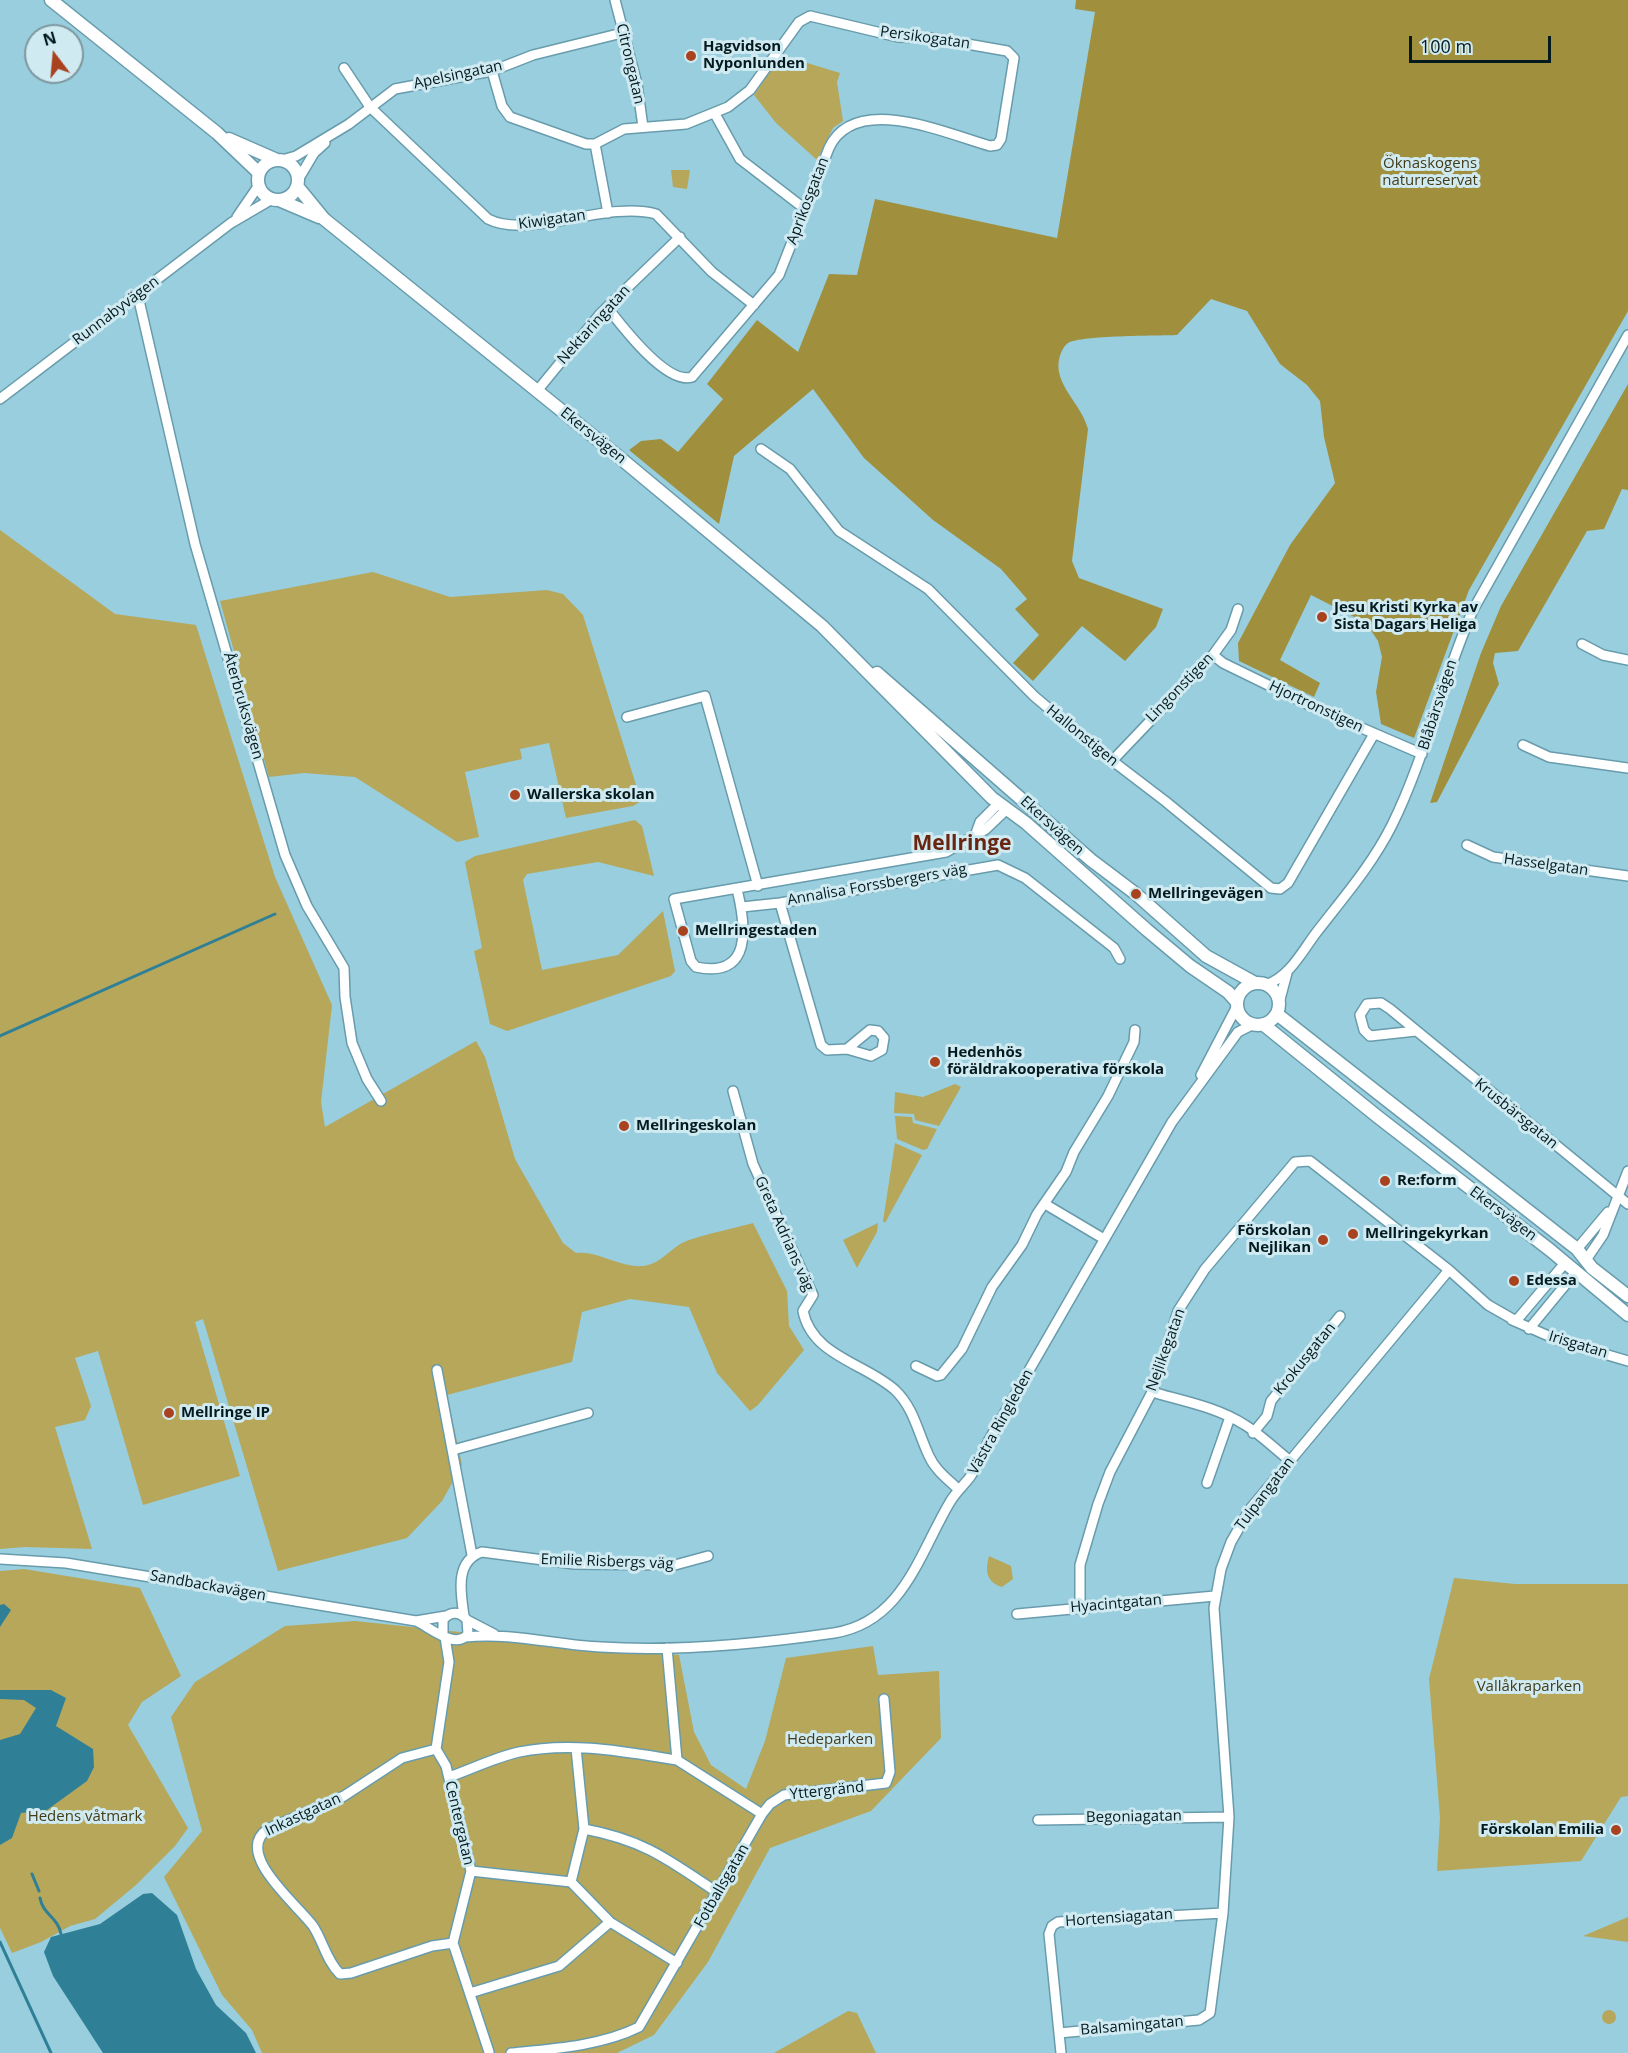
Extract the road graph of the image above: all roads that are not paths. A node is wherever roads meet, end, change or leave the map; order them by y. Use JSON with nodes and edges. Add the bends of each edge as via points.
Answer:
{"nodes":[{"id":1,"x":51,"y":0,"type":"edge"},
{"id":2,"x":615,"y":0,"type":"edge"},
{"id":3,"x":622,"y":33,"type":"junction"},
{"id":4,"x":1014,"y":60,"type":"joint"},
{"id":5,"x":344,"y":68,"type":"dead end"},
{"id":6,"x":492,"y":71,"type":"junction"},
{"id":7,"x":370,"y":107,"type":"junction"},
{"id":8,"x":715,"y":114,"type":"junction"},
{"id":9,"x":643,"y":128,"type":"junction"},
{"id":10,"x":339,"y":129,"type":"junction"},
{"id":11,"x":217,"y":132,"type":"junction"},
{"id":12,"x":594,"y":144,"type":"junction"},
{"id":13,"x":280,"y":160,"type":"junction"},
{"id":14,"x":259,"y":179,"type":"junction"},
{"id":15,"x":298,"y":183,"type":"junction"},
{"id":16,"x":276,"y":199,"type":"junction"},
{"id":17,"x":805,"y":208,"type":"junction"},
{"id":18,"x":608,"y":213,"type":"junction"},
{"id":19,"x":324,"y":219,"type":"junction"},
{"id":20,"x":231,"y":223,"type":"junction"},
{"id":21,"x":680,"y":237,"type":"junction"},
{"id":22,"x":138,"y":296,"type":"junction"},
{"id":23,"x":754,"y":305,"type":"junction"},
{"id":24,"x":607,"y":307,"type":"junction"},
{"id":25,"x":1628,"y":334,"type":"edge"},
{"id":26,"x":537,"y":392,"type":"junction"},
{"id":27,"x":0,"y":399,"type":"edge"},
{"id":28,"x":761,"y":448,"type":"dead end"},
{"id":29,"x":1238,"y":609,"type":"dead end"},
{"id":30,"x":1582,"y":644,"type":"dead end"},
{"id":31,"x":1213,"y":655,"type":"junction"},
{"id":32,"x":856,"y":658,"type":"junction"},
{"id":33,"x":1628,"y":660,"type":"edge"},
{"id":34,"x":627,"y":717,"type":"dead end"},
{"id":35,"x":1374,"y":734,"type":"junction"},
{"id":36,"x":1523,"y":745,"type":"dead end"},
{"id":37,"x":1422,"y":754,"type":"junction"},
{"id":38,"x":1112,"y":761,"type":"junction"},
{"id":39,"x":1628,"y":768,"type":"edge"},
{"id":40,"x":1015,"y":792,"type":"junction"},
{"id":41,"x":1003,"y":806,"type":"junction"},
{"id":42,"x":1467,"y":845,"type":"dead end"},
{"id":43,"x":1628,"y":876,"type":"edge"},
{"id":44,"x":758,"y":885,"type":"junction"},
{"id":45,"x":737,"y":889,"type":"junction"},
{"id":46,"x":780,"y":903,"type":"junction"},
{"id":47,"x":742,"y":907,"type":"junction"},
{"id":48,"x":1120,"y":959,"type":"dead end"},
{"id":49,"x":1287,"y":973,"type":"junction"},
{"id":50,"x":1261,"y":984,"type":"junction"},
{"id":51,"x":1236,"y":1005,"type":"junction"},
{"id":52,"x":1278,"y":1009,"type":"junction"},
{"id":53,"x":1258,"y":1025,"type":"junction"},
{"id":54,"x":1135,"y":1030,"type":"dead end"},
{"id":55,"x":1416,"y":1030,"type":"junction"},
{"id":56,"x":847,"y":1049,"type":"dead end"},
{"id":57,"x":1216,"y":1058,"type":"junction"},
{"id":58,"x":733,"y":1091,"type":"dead end"},
{"id":59,"x":381,"y":1101,"type":"dead end"},
{"id":60,"x":1628,"y":1171,"type":"edge"},
{"id":61,"x":1617,"y":1196,"type":"junction"},
{"id":62,"x":1044,"y":1204,"type":"junction"},
{"id":63,"x":1628,"y":1204,"type":"edge"},
{"id":64,"x":1612,"y":1208,"type":"junction"},
{"id":65,"x":1104,"y":1239,"type":"junction"},
{"id":66,"x":1577,"y":1249,"type":"junction"},
{"id":67,"x":1586,"y":1260,"type":"junction"},
{"id":68,"x":1565,"y":1263,"type":"junction"},
{"id":69,"x":1449,"y":1270,"type":"junction"},
{"id":70,"x":1576,"y":1272,"type":"junction"},
{"id":71,"x":1628,"y":1296,"type":"edge"},
{"id":72,"x":1628,"y":1315,"type":"edge"},
{"id":73,"x":1340,"y":1316,"type":"dead end"},
{"id":74,"x":1523,"y":1326,"type":"junction"},
{"id":75,"x":1628,"y":1361,"type":"edge"},
{"id":76,"x":916,"y":1366,"type":"dead end"},
{"id":77,"x":437,"y":1370,"type":"dead end"},
{"id":78,"x":1152,"y":1392,"type":"junction"},
{"id":79,"x":588,"y":1413,"type":"dead end"},
{"id":80,"x":1230,"y":1417,"type":"junction"},
{"id":81,"x":1253,"y":1433,"type":"junction"},
{"id":82,"x":453,"y":1450,"type":"junction"},
{"id":83,"x":1289,"y":1460,"type":"junction"},
{"id":84,"x":1207,"y":1483,"type":"dead end"},
{"id":85,"x":959,"y":1490,"type":"junction"},
{"id":86,"x":472,"y":1555,"type":"junction"},
{"id":87,"x":708,"y":1556,"type":"dead end"},
{"id":88,"x":0,"y":1559,"type":"edge"},
{"id":89,"x":461,"y":1590,"type":"junction"},
{"id":90,"x":1215,"y":1596,"type":"junction"},
{"id":91,"x":1080,"y":1606,"type":"junction"},
{"id":92,"x":1017,"y":1614,"type":"dead end"},
{"id":93,"x":448,"y":1615,"type":"junction"},
{"id":94,"x":466,"y":1618,"type":"junction"},
{"id":95,"x":416,"y":1621,"type":"junction"},
{"id":96,"x":494,"y":1634,"type":"junction"},
{"id":97,"x":444,"y":1635,"type":"junction"},
{"id":98,"x":463,"y":1639,"type":"junction"},
{"id":99,"x":668,"y":1648,"type":"junction"},
{"id":100,"x":449,"y":1662,"type":"junction"},
{"id":101,"x":884,"y":1699,"type":"dead end"},
{"id":102,"x":576,"y":1748,"type":"junction"},
{"id":103,"x":436,"y":1749,"type":"junction"},
{"id":104,"x":677,"y":1760,"type":"junction"},
{"id":105,"x":449,"y":1778,"type":"junction"},
{"id":106,"x":762,"y":1814,"type":"junction"},
{"id":107,"x":1229,"y":1817,"type":"junction"},
{"id":108,"x":1038,"y":1820,"type":"dead end"},
{"id":109,"x":584,"y":1829,"type":"junction"},
{"id":110,"x":471,"y":1871,"type":"junction"},
{"id":111,"x":570,"y":1882,"type":"junction"},
{"id":112,"x":718,"y":1893,"type":"junction"},
{"id":113,"x":1223,"y":1913,"type":"junction"},
{"id":114,"x":610,"y":1922,"type":"junction"},
{"id":115,"x":453,"y":1943,"type":"junction"},
{"id":116,"x":677,"y":1964,"type":"junction"},
{"id":117,"x":470,"y":1993,"type":"junction"},
{"id":118,"x":1059,"y":2034,"type":"junction"},
{"id":119,"x":491,"y":2053,"type":"edge"},
{"id":120,"x":511,"y":2053,"type":"edge"},
{"id":121,"x":1061,"y":2053,"type":"edge"}],
"edges":[{"from":1,"to":11,"type":"main road"},
{"from":2,"to":3,"type":"street","name":"Citrongatan"},
{"from":3,"to":6,"type":"street","name":"Apelsingatan","via":[[533,55]]},
{"from":3,"to":9,"type":"street","name":"Citrongatan","via":[[637,84]]},
{"from":4,"to":8,"type":"street","name":"Persikogatan","via":[[1007,51],[933,38],[898,37],[810,16],[802,19],[787,37],[750,90]]},
{"from":4,"to":17,"type":"street","name":"Aprikosgatan","via":[[997,145],[897,119],[859,122],[843,129],[831,143]]},
{"from":5,"to":7,"type":"street","name":"Kiwigatan"},
{"from":6,"to":7,"type":"street","name":"Apelsingatan","via":[[395,89]]},
{"from":6,"to":12,"type":"street","via":[[502,106],[510,117]]},
{"from":7,"to":10,"type":"street","name":"Apelsingatan"},
{"from":7,"to":18,"type":"street","name":"Kiwigatan","via":[[494,222],[517,225]]},
{"from":8,"to":9,"type":"street","name":"Persikogatan","via":[[686,124]]},
{"from":8,"to":17,"type":"street","via":[[740,159]]},
{"from":9,"to":12,"type":"street","name":"Persikogatan","via":[[624,129]]},
{"from":10,"to":13,"type":"street","name":"Apelsingatan","via":[[296,156]]},
{"from":10,"to":15,"type":"street","name":"Apelsingatan","via":[[314,153]]},
{"from":11,"to":13,"type":"main road"},
{"from":11,"to":14,"type":"main road"},
{"from":12,"to":18,"type":"street"},
{"from":13,"to":14,"type":"main road","via":[[266,164]]},
{"from":13,"to":15,"type":"main road","via":[[295,168]]},
{"from":14,"to":16,"type":"main road","via":[[264,194]]},
{"from":14,"to":20,"type":"street","name":"Runnabyvägen"},
{"from":15,"to":16,"type":"main road","via":[[290,196]]},
{"from":15,"to":19,"type":"main road","name":"Ekersvägen"},
{"from":16,"to":19,"type":"main road","name":"Ekersvägen"},
{"from":16,"to":20,"type":"street","name":"Runnabyvägen"},
{"from":17,"to":23,"type":"street","name":"Aprikosgatan","via":[[779,275]]},
{"from":18,"to":21,"type":"street","name":"Kiwigatan","via":[[656,214]]},
{"from":19,"to":26,"type":"main road","name":"Ekersvägen"},
{"from":20,"to":22,"type":"street","name":"Runnabyvägen"},
{"from":21,"to":23,"type":"street","name":"Kiwigatan","via":[[712,272]]},
{"from":21,"to":24,"type":"street","name":"Nektaringatan"},
{"from":22,"to":27,"type":"street","name":"Runnabyvägen"},
{"from":22,"to":59,"type":"street","name":"Återbruksvägen","via":[[195,544],[285,855],[307,906],[344,968],[352,1043],[366,1079]]},
{"from":23,"to":24,"type":"street","name":"Aprikosgatan","via":[[696,374],[688,378],[644,354]]},
{"from":24,"to":26,"type":"street","name":"Nektaringatan"},
{"from":25,"to":37,"type":"street","name":"Blåbärsvägen","via":[[1477,603],[1455,653]]},
{"from":26,"to":32,"type":"main road","name":"Ekersvägen"},
{"from":28,"to":38,"type":"street","name":"Hallonstigen","via":[[790,469],[839,531],[928,590],[1034,696]]},
{"from":29,"to":31,"type":"street","name":"Lingonstigen","via":[[1231,630]]},
{"from":30,"to":33,"type":"street","via":[[1603,655]]},
{"from":31,"to":35,"type":"street","name":"Hjortronstigen","via":[[1301,702]]},
{"from":31,"to":38,"type":"street","name":"Lingonstigen"},
{"from":32,"to":40,"type":"main road","name":"Ekersvägen"},
{"from":32,"to":41,"type":"main road","name":"Ekersvägen"},
{"from":34,"to":44,"type":"street","via":[[705,696]]},
{"from":35,"to":37,"type":"street","name":"Hjortronstigen"},
{"from":35,"to":38,"type":"street","name":"Hallonstigen","via":[[1288,883],[1280,889],[1271,888]]},
{"from":36,"to":39,"type":"street","via":[[1549,757]]},
{"from":37,"to":49,"type":"street","name":"Blåbärsvägen","via":[[1400,808],[1358,882]]},
{"from":40,"to":41,"type":"main road"},
{"from":40,"to":50,"type":"main road","name":"Ekersvägen","via":[[1206,956]]},
{"from":41,"to":44,"type":"street","via":[[986,829],[946,852]]},
{"from":41,"to":51,"type":"main road","name":"Ekersvägen","via":[[1190,966],[1228,992]]},
{"from":42,"to":43,"type":"street","name":"Hasselgatan","via":[[1493,857]]},
{"from":44,"to":45,"type":"street"},
{"from":45,"to":47,"type":"street"},
{"from":45,"to":47,"type":"street","via":[[674,899],[696,967],[723,968],[734,960],[745,933]]},
{"from":46,"to":47,"type":"street","name":"Annalisa Forssbergers väg"},
{"from":46,"to":48,"type":"street","name":"Annalisa Forssbergers väg","via":[[998,865],[1025,878],[1114,948]]},
{"from":46,"to":56,"type":"street","name":"Annalisa Forssbergers väg","via":[[821,1045],[835,1051]]},
{"from":49,"to":50,"type":"street","name":"Blåbärsvägen"},
{"from":49,"to":52,"type":"street","name":"Blåbärsvägen"},
{"from":50,"to":51,"type":"main road","via":[[1241,990]]},
{"from":50,"to":52,"type":"main road","via":[[1275,992]]},
{"from":51,"to":53,"type":"main road","via":[[1243,1021]]},
{"from":51,"to":57,"type":"street","name":"Västra Ringleden"},
{"from":52,"to":53,"type":"main road"},
{"from":52,"to":66,"type":"main road","name":"Ekersvägen"},
{"from":53,"to":57,"type":"street","name":"Västra Ringleden","via":[[1238,1032]]},
{"from":53,"to":68,"type":"main road","name":"Ekersvägen"},
{"from":54,"to":62,"type":"street","via":[[1134,1042],[1108,1096]]},
{"from":55,"to":55,"type":"street","name":"Krusbärsgatan","via":[[1370,1036],[1360,1015],[1367,1004],[1381,1003]]},
{"from":55,"to":61,"type":"street","name":"Krusbärsgatan"},
{"from":57,"to":65,"type":"street","name":"Västra Ringleden"},
{"from":58,"to":85,"type":"street","name":"Greta Adrians väg","via":[[753,1164],[813,1295],[803,1311],[810,1330],[822,1344],[897,1392],[917,1422],[933,1464]]},
{"from":60,"to":61,"type":"street"},
{"from":61,"to":63,"type":"street","name":"Krusbärsgatan"},
{"from":61,"to":64,"type":"street"},
{"from":62,"to":65,"type":"street"},
{"from":62,"to":76,"type":"street","via":[[1022,1245],[992,1287],[974,1328],[948,1369],[938,1376]]},
{"from":64,"to":66,"type":"street"},
{"from":64,"to":67,"type":"street","via":[[1603,1235]]},
{"from":65,"to":85,"type":"street","name":"Västra Ringleden","via":[[972,1475]]},
{"from":66,"to":67,"type":"main road","name":"Ekersvägen"},
{"from":66,"to":68,"type":"main road"},
{"from":67,"to":70,"type":"main road"},
{"from":67,"to":71,"type":"main road","name":"Ekersvägen"},
{"from":68,"to":70,"type":"main road","name":"Ekersvägen"},
{"from":68,"to":74,"type":"street"},
{"from":69,"to":74,"type":"street","name":"Nejlikegatan","via":[[1499,1313]]},
{"from":69,"to":78,"type":"street","name":"Nejlikegatan","via":[[1310,1161],[1295,1162],[1189,1291],[1178,1311]]},
{"from":69,"to":83,"type":"street","name":"Tulpangatan"},
{"from":70,"to":72,"type":"main road","name":"Ekersvägen"},
{"from":70,"to":74,"type":"street","name":"Irisgatan"},
{"from":73,"to":81,"type":"street","name":"Krokusgatan","via":[[1271,1401],[1267,1416]]},
{"from":74,"to":75,"type":"street","name":"Irisgatan"},
{"from":77,"to":82,"type":"street"},
{"from":78,"to":80,"type":"street"},
{"from":78,"to":91,"type":"street","name":"Nejlikegatan","via":[[1110,1472],[1098,1504],[1080,1566]]},
{"from":79,"to":82,"type":"street"},
{"from":80,"to":81,"type":"street"},
{"from":80,"to":84,"type":"street"},
{"from":81,"to":83,"type":"street"},
{"from":82,"to":86,"type":"street"},
{"from":83,"to":90,"type":"street","name":"Tulpangatan","via":[[1236,1532]]},
{"from":85,"to":99,"type":"street","name":"Västra Ringleden","via":[[903,1590],[873,1620],[834,1633]]},
{"from":86,"to":87,"type":"street","name":"Emilie Risbergs väg","via":[[482,1552],[573,1564],[675,1565]]},
{"from":86,"to":89,"type":"street","via":[[464,1564]]},
{"from":88,"to":95,"type":"street","name":"Sandbackavägen","via":[[66,1563]]},
{"from":89,"to":93,"type":"street"},
{"from":89,"to":94,"type":"street"},
{"from":90,"to":91,"type":"street","name":"Hyacintgatan"},
{"from":90,"to":107,"type":"street","name":"Tulpangatan"},
{"from":91,"to":92,"type":"street","name":"Hyacintgatan"},
{"from":93,"to":94,"type":"street"},
{"from":93,"to":95,"type":"street","name":"Sandbackavägen"},
{"from":93,"to":97,"type":"street","via":[[441,1625]]},
{"from":94,"to":96,"type":"street"},
{"from":94,"to":98,"type":"street","via":[[469,1630]]},
{"from":95,"to":97,"type":"street","name":"Sandbackavägen"},
{"from":96,"to":98,"type":"street"},
{"from":96,"to":99,"type":"street","via":[[591,1647]]},
{"from":97,"to":98,"type":"street","via":[[453,1641]]},
{"from":97,"to":100,"type":"street"},
{"from":98,"to":100,"type":"street"},
{"from":99,"to":104,"type":"street"},
{"from":100,"to":103,"type":"street"},
{"from":101,"to":106,"type":"street","name":"Yttergränd","via":[[890,1772],[886,1783],[784,1795]]},
{"from":102,"to":104,"type":"street"},
{"from":102,"to":105,"type":"street","via":[[519,1752]]},
{"from":102,"to":109,"type":"street"},
{"from":103,"to":105,"type":"street","name":"Centergatan"},
{"from":103,"to":115,"type":"street","name":"Inkastgatan","via":[[402,1758],[344,1796],[268,1829],[260,1834],[257,1844],[269,1879],[313,1926],[340,1974]]},
{"from":104,"to":106,"type":"street"},
{"from":105,"to":110,"type":"street","name":"Centergatan"},
{"from":106,"to":112,"type":"street","name":"Fotballsgatan"},
{"from":107,"to":108,"type":"street","name":"Begoniagatan"},
{"from":107,"to":113,"type":"street","name":"Tulpangatan"},
{"from":109,"to":111,"type":"street"},
{"from":109,"to":112,"type":"street","via":[[626,1838],[653,1849]]},
{"from":110,"to":111,"type":"street"},
{"from":110,"to":115,"type":"street","name":"Centergatan"},
{"from":111,"to":114,"type":"street"},
{"from":112,"to":116,"type":"street","name":"Fotballsgatan"},
{"from":113,"to":118,"type":"street","name":"Balsamingatan","via":[[1214,1998],[1205,2018]]},
{"from":113,"to":118,"type":"street","name":"Hortensiagatan","via":[[1058,1922],[1052,1926],[1049,1934]]},
{"from":114,"to":116,"type":"street"},
{"from":114,"to":117,"type":"street","via":[[560,1966]]},
{"from":115,"to":117,"type":"street"},
{"from":116,"to":120,"type":"street","name":"Fotballsgatan","via":[[639,2027],[628,2033]]},
{"from":117,"to":119,"type":"street"},
{"from":118,"to":121,"type":"street"}]}
